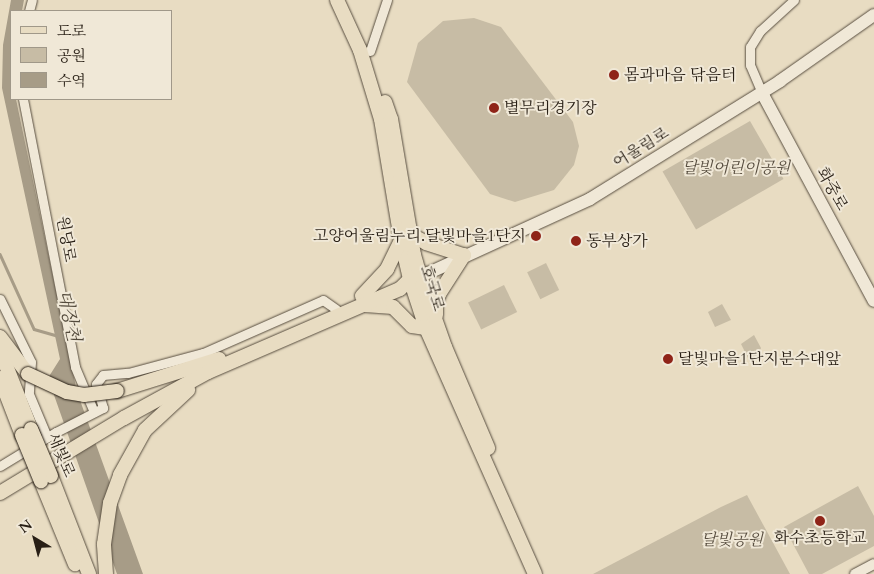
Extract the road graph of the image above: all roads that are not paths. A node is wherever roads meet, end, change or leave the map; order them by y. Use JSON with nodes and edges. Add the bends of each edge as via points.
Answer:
{"nodes":[{"id":1,"x":337,"y":0,"type":"edge"},
{"id":2,"x":348,"y":0,"type":"edge"},
{"id":3,"x":387,"y":0,"type":"edge"},
{"id":4,"x":794,"y":0,"type":"edge"},
{"id":5,"x":874,"y":15,"type":"edge"},
{"id":6,"x":370,"y":51,"type":"junction"},
{"id":7,"x":762,"y":93,"type":"junction"},
{"id":8,"x":23,"y":100,"type":"edge"},
{"id":9,"x":405,"y":237,"type":"junction"},
{"id":10,"x":464,"y":255,"type":"junction"},
{"id":11,"x":415,"y":278,"type":"junction"},
{"id":12,"x":0,"y":299,"type":"edge"},
{"id":13,"x":363,"y":300,"type":"junction"},
{"id":14,"x":874,"y":301,"type":"edge"},
{"id":15,"x":336,"y":309,"type":"junction"},
{"id":16,"x":431,"y":324,"type":"junction"},
{"id":17,"x":0,"y":337,"type":"edge"},
{"id":18,"x":245,"y":348,"type":"junction"},
{"id":19,"x":0,"y":350,"type":"edge"},
{"id":20,"x":208,"y":372,"type":"junction"},
{"id":21,"x":0,"y":378,"type":"edge"},
{"id":22,"x":91,"y":412,"type":"junction"},
{"id":23,"x":122,"y":416,"type":"junction"},
{"id":24,"x":27,"y":432,"type":"junction"},
{"id":25,"x":47,"y":437,"type":"junction"},
{"id":26,"x":0,"y":466,"type":"edge"},
{"id":27,"x":49,"y":469,"type":"junction"},
{"id":28,"x":0,"y":486,"type":"edge"},
{"id":29,"x":0,"y":493,"type":"edge"},
{"id":30,"x":69,"y":549,"type":"junction"},
{"id":31,"x":874,"y":564,"type":"edge"},
{"id":32,"x":72,"y":574,"type":"edge"},
{"id":33,"x":79,"y":574,"type":"edge"},
{"id":34,"x":89,"y":574,"type":"edge"},
{"id":35,"x":106,"y":574,"type":"edge"},
{"id":36,"x":535,"y":574,"type":"edge"},
{"id":37,"x":546,"y":574,"type":"edge"},
{"id":38,"x":855,"y":574,"type":"edge"}],
"edges":[{"from":1,"to":9,"type":"main road","name":"호국로","via":[[360,50],[381,119]]},
{"from":2,"to":6,"type":"main road","name":"호국로"},
{"from":3,"to":6,"type":"street"},
{"from":4,"to":7,"type":"street","via":[[760,31],[750,47],[750,65]]},
{"from":5,"to":7,"type":"main road","name":"어울림로"},
{"from":6,"to":9,"type":"main road","name":"호국로","via":[[391,119]]},
{"from":7,"to":10,"type":"main road","name":"어울림로","via":[[590,199]]},
{"from":7,"to":14,"type":"main road","name":"화중로"},
{"from":8,"to":22,"type":"street","name":"원당로","via":[[75,367]]},
{"from":9,"to":10,"type":"main road"},
{"from":9,"to":11,"type":"main road","name":"호국로"},
{"from":9,"to":13,"type":"main road","via":[[387,269]]},
{"from":10,"to":11,"type":"main road","name":"어울림로"},
{"from":10,"to":16,"type":"main road","via":[[439,294]]},
{"from":11,"to":13,"type":"main road","via":[[400,289]]},
{"from":11,"to":16,"type":"main road","name":"호국로"},
{"from":12,"to":25,"type":"street","via":[[31,362],[29,394]]},
{"from":13,"to":15,"type":"main road"},
{"from":13,"to":16,"type":"main road","via":[[393,306],[412,326]]},
{"from":13,"to":20,"type":"main road"},
{"from":15,"to":18,"type":"main road"},
{"from":15,"to":22,"type":"street","via":[[323,300],[203,353],[103,375],[96,384],[103,408]]},
{"from":16,"to":36,"type":"main road","name":"호국로"},
{"from":16,"to":37,"type":"main road","name":"호국로","via":[[445,348],[528,542]]},
{"from":17,"to":18,"type":"main road","bridge":true,"via":[[28,374],[67,392],[84,395],[118,391]]},
{"from":18,"to":23,"type":"main road"},
{"from":19,"to":24,"type":"main road","name":"새빛로"},
{"from":20,"to":23,"type":"main road"},
{"from":20,"to":35,"type":"main road","via":[[145,430],[131,451],[110,503],[104,544]]},
{"from":21,"to":24,"type":"main road","name":"새빛로"},
{"from":22,"to":25,"type":"street"},
{"from":23,"to":27,"type":"main road"},
{"from":24,"to":27,"type":"main road","name":"새빛로","bridge":true},
{"from":25,"to":26,"type":"street"},
{"from":27,"to":28,"type":"main road"},
{"from":27,"to":29,"type":"main road"},
{"from":27,"to":30,"type":"main road","name":"새빛로"},
{"from":27,"to":34,"type":"main road","name":"새빛로"},
{"from":30,"to":32,"type":"main road"},
{"from":30,"to":33,"type":"main road","name":"새빛로"},
{"from":31,"to":38,"type":"street"}]}
